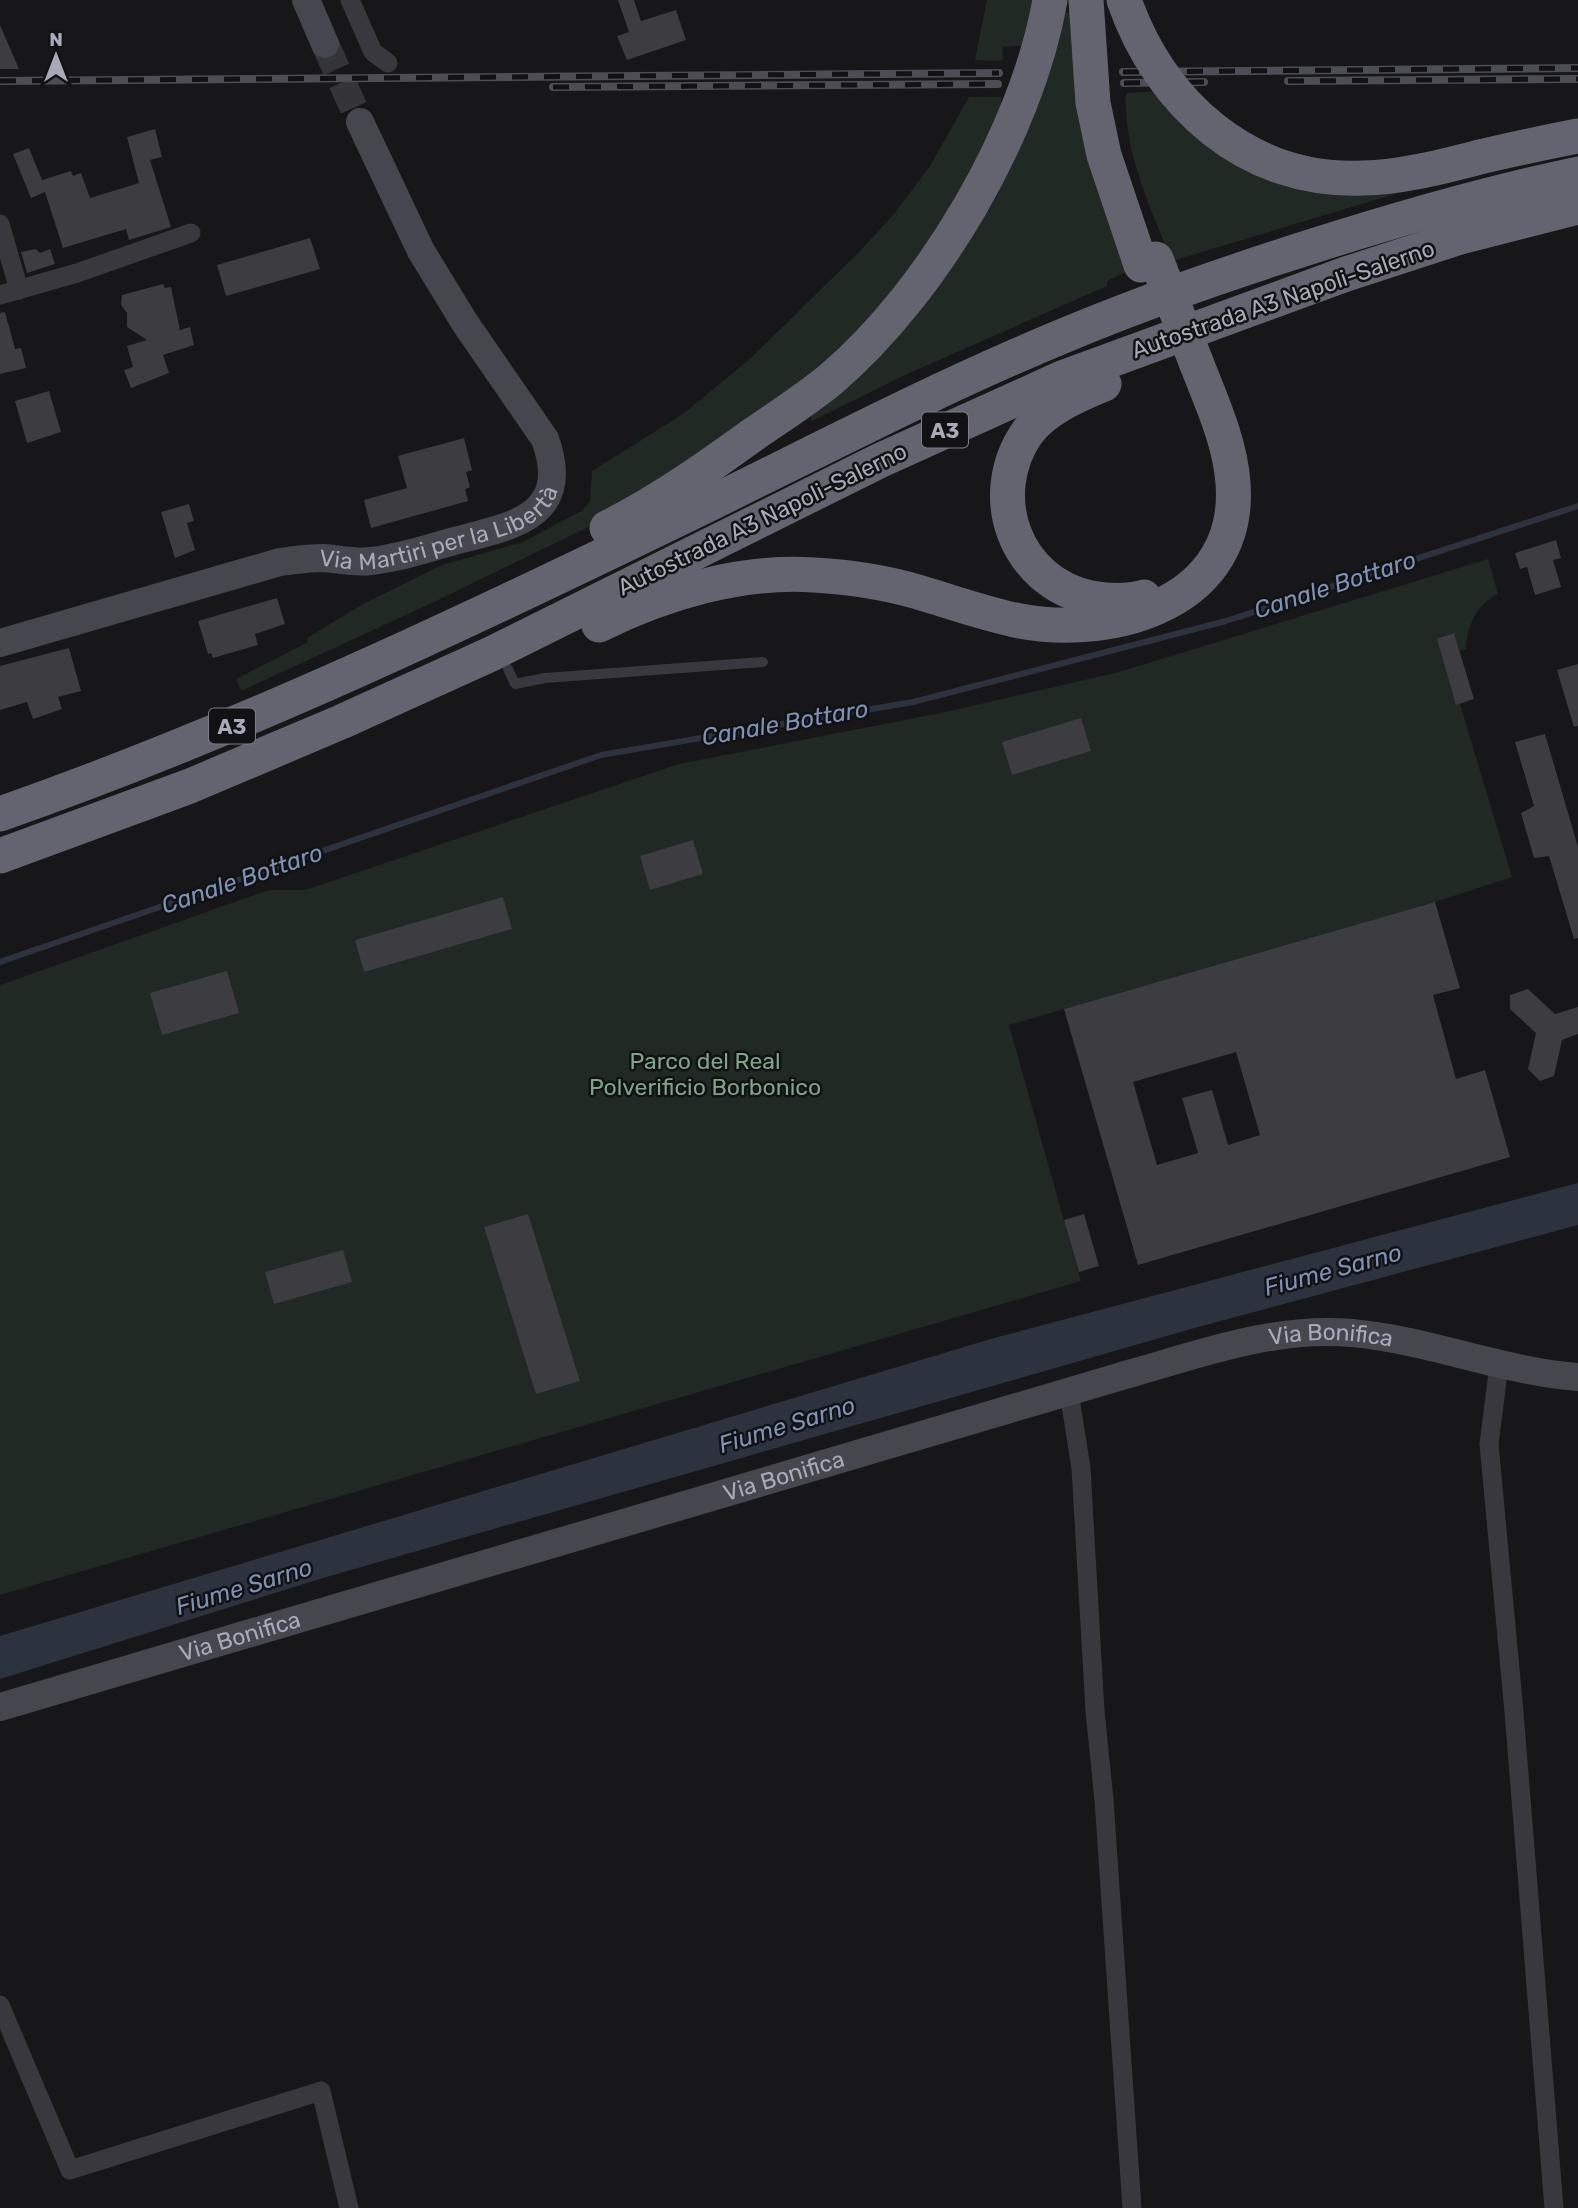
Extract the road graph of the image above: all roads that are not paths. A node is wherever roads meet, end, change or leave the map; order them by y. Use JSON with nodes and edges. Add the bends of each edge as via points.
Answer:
{"nodes":[{"id":1,"x":306,"y":0,"type":"edge"},
{"id":2,"x":350,"y":0,"type":"edge"},
{"id":3,"x":1050,"y":0,"type":"edge"},
{"id":4,"x":1086,"y":0,"type":"edge"},
{"id":5,"x":1100,"y":0,"type":"edge"},
{"id":6,"x":1124,"y":0,"type":"edge"},
{"id":7,"x":325,"y":44,"type":"tunnel mouth"},
{"id":8,"x":388,"y":63,"type":"dead end"},
{"id":9,"x":360,"y":122,"type":"tunnel mouth"},
{"id":10,"x":1578,"y":136,"type":"edge"},
{"id":11,"x":1578,"y":174,"type":"edge"},
{"id":12,"x":1578,"y":207,"type":"edge"},
{"id":13,"x":0,"y":224,"type":"edge"},
{"id":14,"x":191,"y":233,"type":"dead end"},
{"id":15,"x":1149,"y":262,"type":"junction"},
{"id":16,"x":10,"y":293,"type":"edge"},
{"id":17,"x":1189,"y":365,"type":"junction"},
{"id":18,"x":0,"y":643,"type":"edge"},
{"id":19,"x":763,"y":662,"type":"dead end"},
{"id":20,"x":374,"y":664,"type":"junction"},
{"id":21,"x":508,"y":669,"type":"junction"},
{"id":22,"x":341,"y":722,"type":"junction"},
{"id":23,"x":0,"y":814,"type":"edge"},
{"id":24,"x":0,"y":856,"type":"edge"},
{"id":25,"x":1499,"y":1365,"type":"junction"},
{"id":26,"x":1578,"y":1377,"type":"edge"},
{"id":27,"x":1069,"y":1392,"type":"junction"},
{"id":28,"x":0,"y":1707,"type":"edge"},
{"id":29,"x":0,"y":2005,"type":"edge"},
{"id":30,"x":349,"y":2208,"type":"edge"},
{"id":31,"x":1132,"y":2208,"type":"edge"},
{"id":32,"x":1554,"y":2208,"type":"edge"}],
"edges":[{"from":1,"to":7,"type":"main road"},
{"from":2,"to":8,"type":"street","via":[[373,52]]},
{"from":3,"to":20,"type":"highway","via":[[1018,107],[971,205],[942,252],[864,347],[831,379],[644,509],[485,594]]},
{"from":4,"to":15,"type":"highway","via":[[1093,103],[1104,155]]},
{"from":5,"to":15,"type":"highway","via":[[1110,103]]},
{"from":6,"to":10,"type":"highway","bridge":true,"via":[[1142,46],[1174,94],[1216,132],[1273,163],[1329,177],[1394,176]]},
{"from":9,"to":18,"type":"main road","name":"Via Martiri per la Libertà","via":[[421,251],[545,439],[553,461],[544,501],[516,523],[417,551],[368,561],[322,558],[280,562]]},
{"from":11,"to":20,"type":"highway","name":"Autostrada A3 Napoli-Salerno","number":"A3","via":[[1451,204],[1324,243],[1188,286],[1060,337],[862,427]]},
{"from":12,"to":17,"type":"highway","via":[[1499,242],[1133,371],[1049,412],[1028,431],[1014,456],[1007,487],[1008,516],[1017,543],[1053,583],[1078,595],[1134,600],[1160,592],[1195,563],[1215,530],[1219,488]]},
{"from":12,"to":22,"type":"highway","name":"Autostrada A3 Napoli-Salerno","number":"A3","via":[[1356,270],[1062,378],[881,460],[503,648]]},
{"from":13,"to":16,"type":"street"},
{"from":14,"to":16,"type":"street"},
{"from":15,"to":17,"type":"highway","bridge":true},
{"from":17,"to":21,"type":"highway","via":[[1227,446],[1232,518],[1227,541],[1216,560],[1196,584],[1168,603],[1103,623],[1047,624],[862,579],[763,576],[724,582],[642,606]]},
{"from":19,"to":21,"type":"lane","via":[[515,684]]},
{"from":20,"to":23,"type":"highway","name":"Autostrada A3 Napoli-Salerno","number":"A3","via":[[195,742]]},
{"from":21,"to":22,"type":"highway","via":[[461,688]]},
{"from":22,"to":24,"type":"highway","name":"Autostrada A3 Napoli-Salerno","number":"A3","via":[[190,786]]},
{"from":25,"to":26,"type":"main road","name":"Via Bonifica"},
{"from":25,"to":27,"type":"main road","name":"Via Bonifica","via":[[1393,1338],[1322,1332],[1250,1341]]},
{"from":25,"to":32,"type":"street","via":[[1489,1444]]},
{"from":27,"to":28,"type":"main road","name":"Via Bonifica"},
{"from":27,"to":31,"type":"street","via":[[1081,1468]]},
{"from":29,"to":30,"type":"street","via":[[70,2170],[321,2091]]}]}
